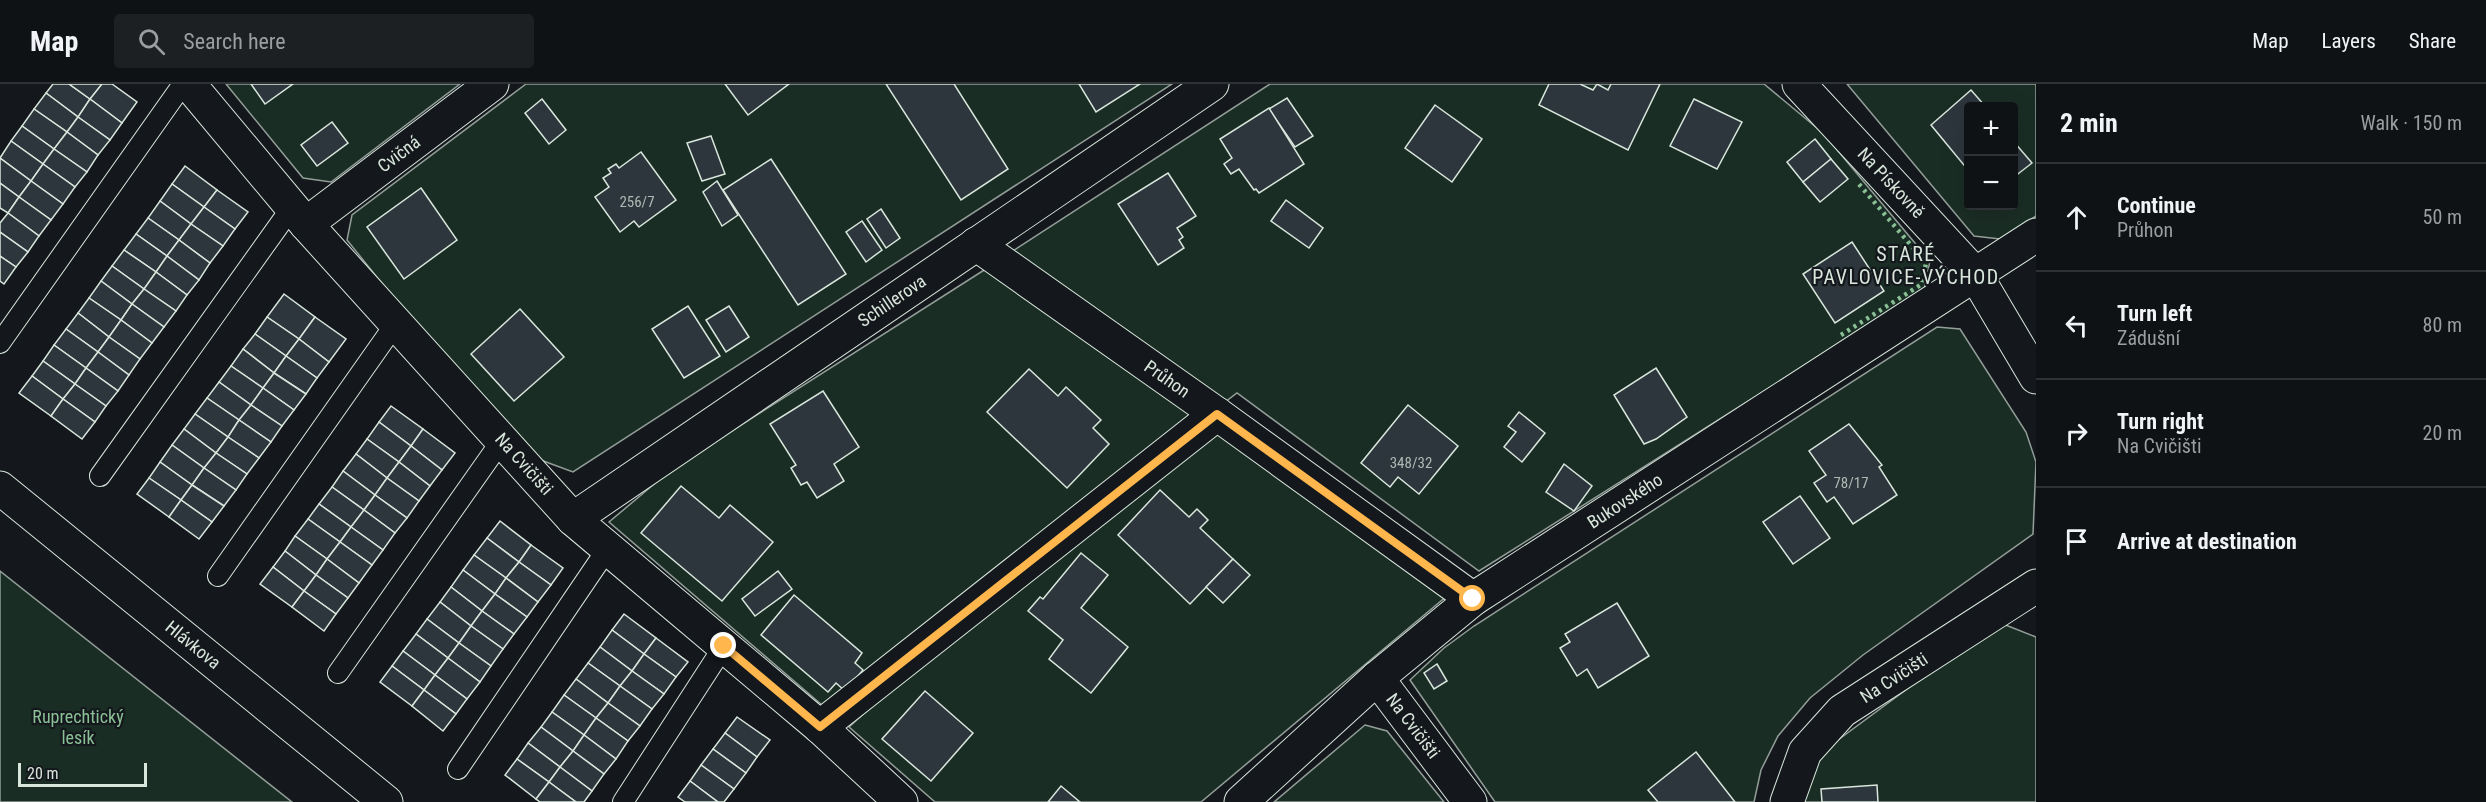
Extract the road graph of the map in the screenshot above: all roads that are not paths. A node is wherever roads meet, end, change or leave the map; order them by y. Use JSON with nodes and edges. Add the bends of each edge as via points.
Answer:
{"nodes":[{"id":1,"x":183,"y":84,"type":"edge"},
{"id":2,"x":189,"y":84,"type":"edge"},
{"id":3,"x":492,"y":84,"type":"edge"},
{"id":4,"x":1212,"y":84,"type":"edge"},
{"id":5,"x":1799,"y":84,"type":"edge"},
{"id":6,"x":299,"y":215,"type":"junction"},
{"id":7,"x":2036,"y":235,"type":"edge"},
{"id":8,"x":976,"y":244,"type":"junction"},
{"id":9,"x":1975,"y":274,"type":"junction"},
{"id":10,"x":396,"y":323,"type":"junction"},
{"id":11,"x":0,"y":343,"type":"edge"},
{"id":12,"x":2036,"y":377,"type":"edge"},
{"id":13,"x":1217,"y":414,"type":"junction"},
{"id":14,"x":502,"y":440,"type":"junction"},
{"id":15,"x":100,"y":476,"type":"dead end"},
{"id":16,"x":0,"y":488,"type":"edge"},
{"id":17,"x":573,"y":519,"type":"junction"},
{"id":18,"x":608,"y":548,"type":"junction"},
{"id":19,"x":218,"y":576,"type":"dead end"},
{"id":20,"x":2036,"y":586,"type":"edge"},
{"id":21,"x":1473,"y":599,"type":"junction"},
{"id":22,"x":724,"y":646,"type":"junction"},
{"id":23,"x":338,"y":673,"type":"dead end"},
{"id":24,"x":1377,"y":678,"type":"junction"},
{"id":25,"x":820,"y":727,"type":"junction"},
{"id":26,"x":458,"y":769,"type":"dead end"},
{"id":27,"x":386,"y":802,"type":"edge"},
{"id":28,"x":623,"y":802,"type":"edge"},
{"id":29,"x":901,"y":802,"type":"edge"},
{"id":30,"x":1241,"y":802,"type":"edge"},
{"id":31,"x":1470,"y":802,"type":"edge"},
{"id":32,"x":1787,"y":802,"type":"edge"}],
"edges":[{"from":1,"to":11,"type":"lane"},
{"from":2,"to":6,"type":"street","name":"Na Cvičišti"},
{"from":3,"to":6,"type":"street","name":"Cvičná"},
{"from":4,"to":8,"type":"street","name":"Schillerova"},
{"from":5,"to":9,"type":"street","name":"Na Pískovně"},
{"from":6,"to":10,"type":"street","name":"Na Cvičišti"},
{"from":6,"to":15,"type":"lane"},
{"from":7,"to":9,"type":"street","name":"Bukovského"},
{"from":8,"to":13,"type":"street","name":"Průhon"},
{"from":8,"to":17,"type":"street","name":"Schillerova"},
{"from":9,"to":12,"type":"street","name":"Na Pískovně"},
{"from":9,"to":21,"type":"street","name":"Bukovského"},
{"from":10,"to":14,"type":"street","name":"Na Cvičišti"},
{"from":10,"to":19,"type":"lane"},
{"from":13,"to":21,"type":"street","name":"Průhon"},
{"from":13,"to":25,"type":"street"},
{"from":14,"to":17,"type":"street","name":"Na Cvičišti"},
{"from":14,"to":23,"type":"lane"},
{"from":16,"to":27,"type":"street","name":"Hlávkova"},
{"from":17,"to":18,"type":"street","name":"Na Cvičišti"},
{"from":18,"to":22,"type":"street","name":"Na Cvičišti"},
{"from":18,"to":26,"type":"lane"},
{"from":20,"to":32,"type":"street","name":"Na Cvičišti","via":[[1842,711],[1805,752]]},
{"from":21,"to":24,"type":"street","name":"Bukovského"},
{"from":22,"to":25,"type":"street","name":"Na Cvičišti"},
{"from":22,"to":28,"type":"lane"},
{"from":24,"to":30,"type":"street","name":"Bukovského"},
{"from":24,"to":31,"type":"street","name":"Na Cvičišti"},
{"from":25,"to":29,"type":"street","name":"Na Cvičišti"}]}
